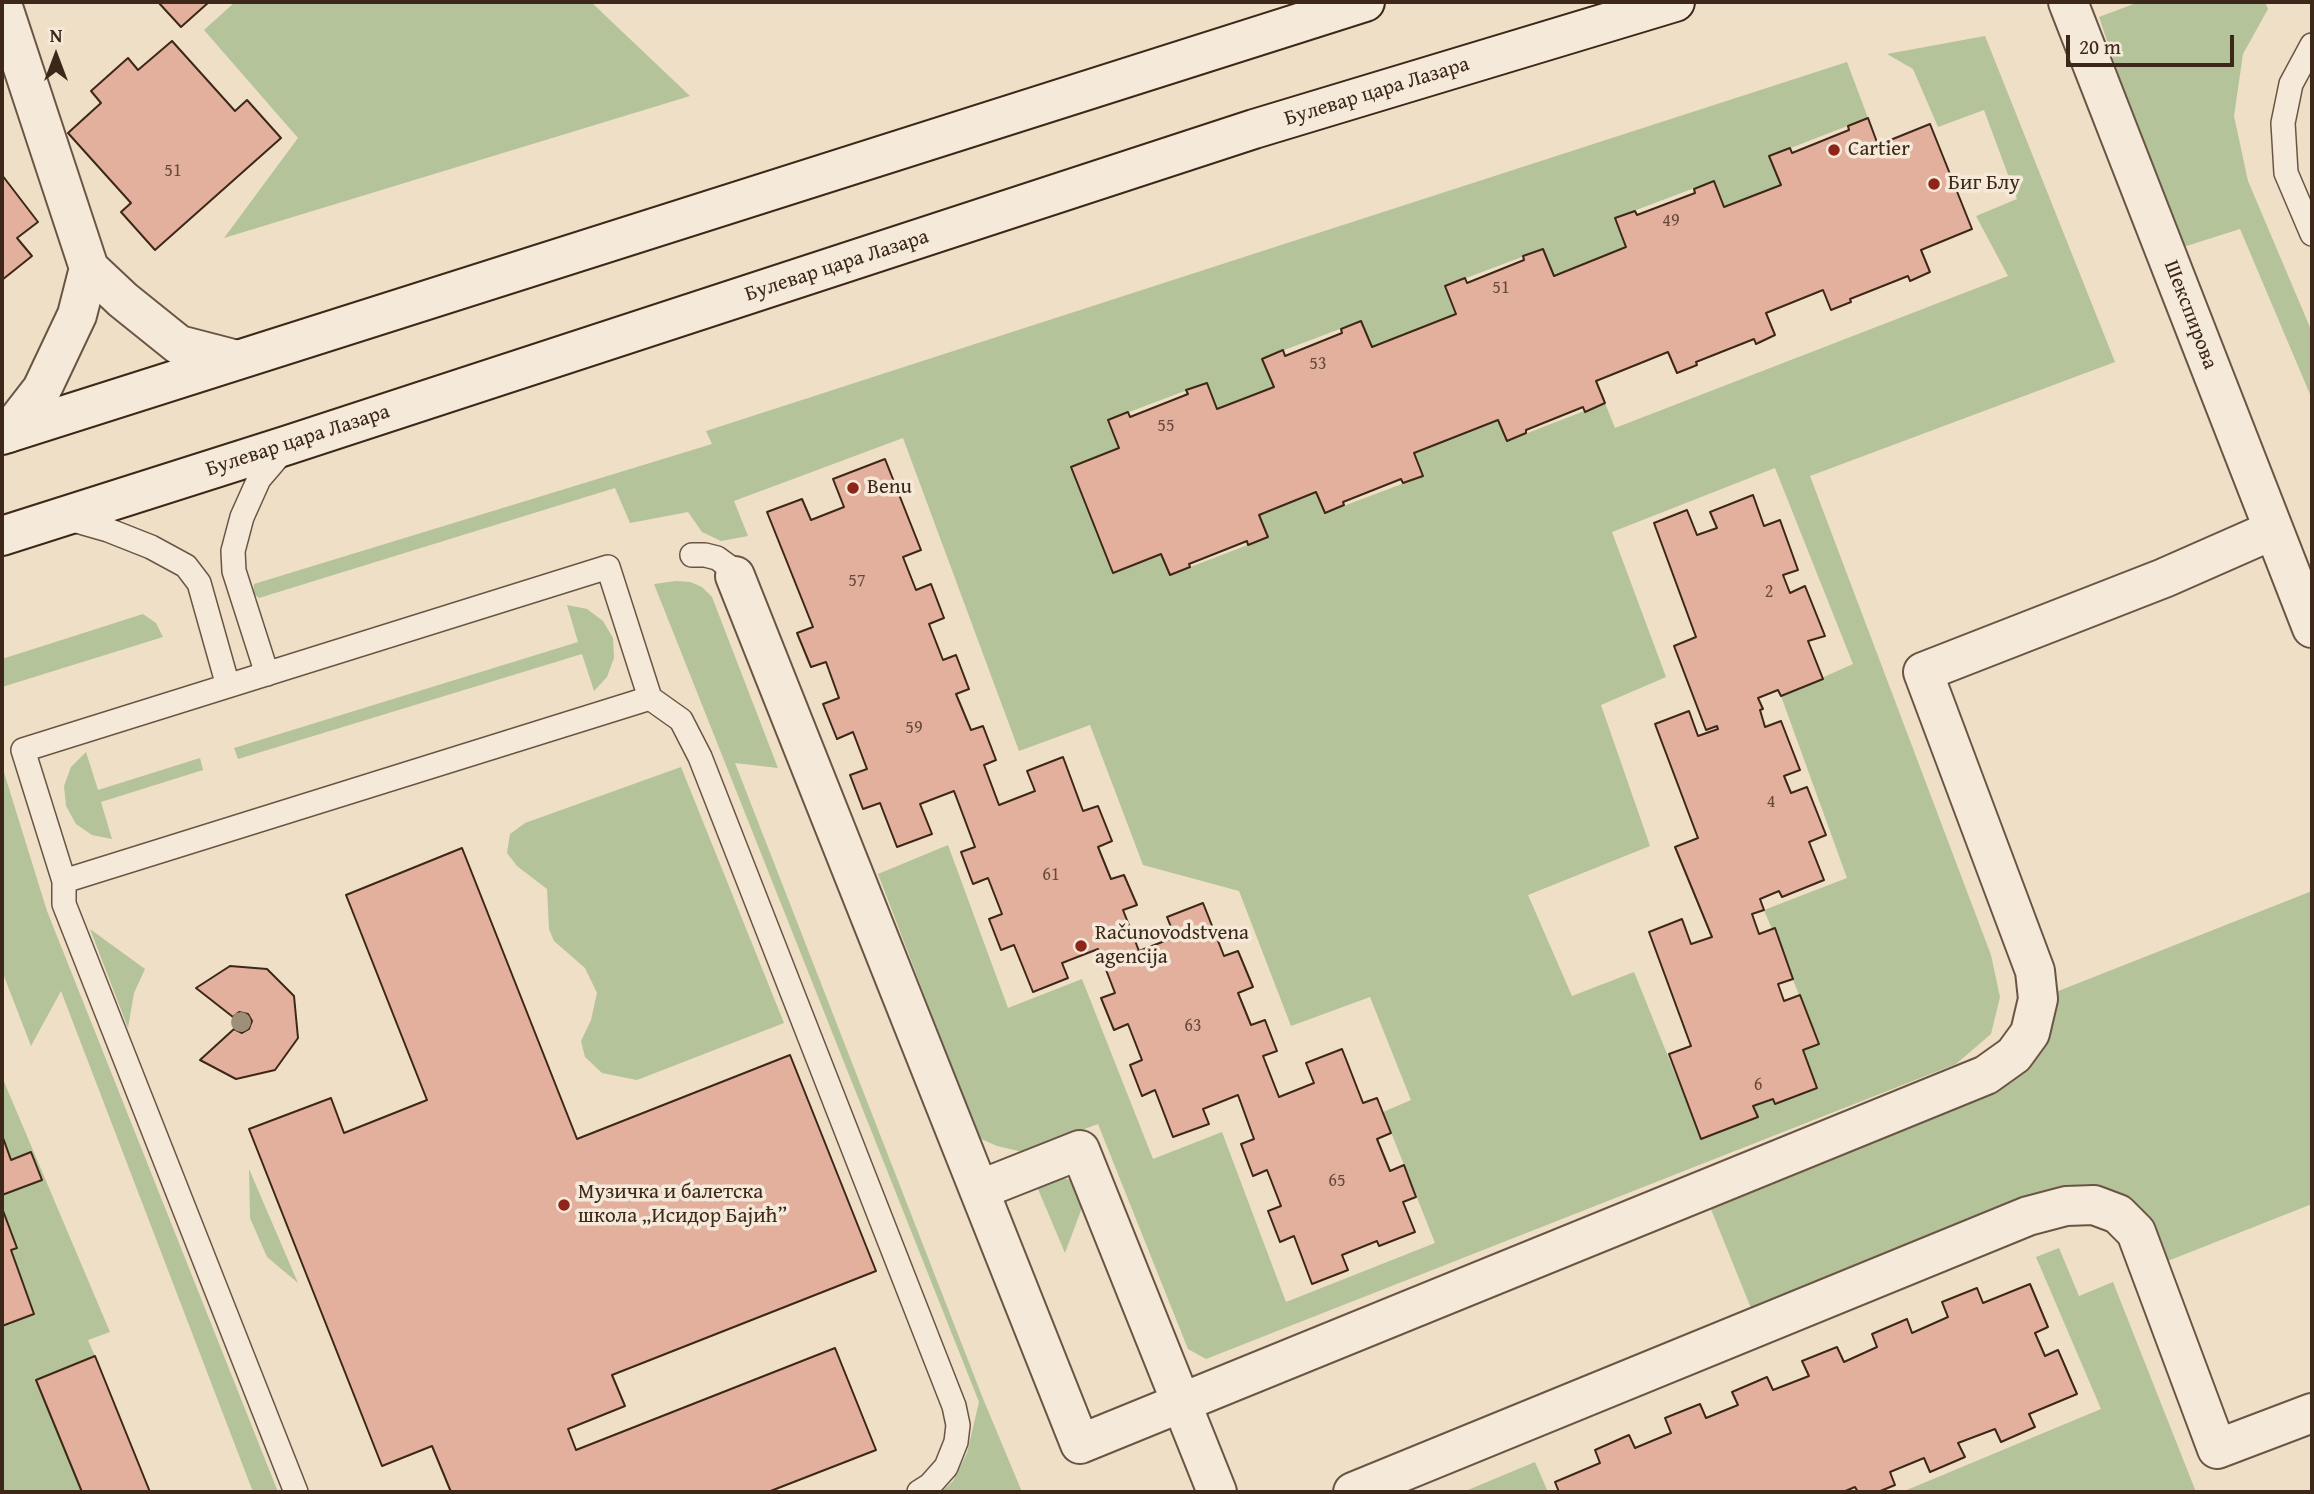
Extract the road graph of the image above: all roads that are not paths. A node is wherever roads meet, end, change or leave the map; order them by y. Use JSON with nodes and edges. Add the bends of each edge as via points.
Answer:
{"nodes":[{"id":1,"x":1365,"y":2,"type":"edge"},
{"id":2,"x":1675,"y":2,"type":"edge"},
{"id":3,"x":2068,"y":2,"type":"edge"},
{"id":4,"x":2,"y":4,"type":"edge"},
{"id":5,"x":2312,"y":45,"type":"edge"},
{"id":6,"x":2312,"y":234,"type":"edge"},
{"id":7,"x":89,"y":268,"type":"junction"},
{"id":8,"x":237,"y":360,"type":"junction"},
{"id":9,"x":5,"y":434,"type":"edge"},
{"id":10,"x":289,"y":445,"type":"junction"},
{"id":11,"x":63,"y":517,"type":"junction"},
{"id":12,"x":2273,"y":530,"type":"junction"},
{"id":13,"x":2,"y":536,"type":"edge"},
{"id":14,"x":692,"y":555,"type":"dead end"},
{"id":15,"x":735,"y":576,"type":"joint"},
{"id":16,"x":2312,"y":628,"type":"edge"},
{"id":17,"x":267,"y":674,"type":"junction"},
{"id":18,"x":228,"y":686,"type":"junction"},
{"id":19,"x":650,"y":698,"type":"junction"},
{"id":20,"x":64,"y":881,"type":"junction"},
{"id":21,"x":979,"y":1190,"type":"junction"},
{"id":22,"x":1182,"y":1404,"type":"junction"},
{"id":23,"x":2312,"y":1413,"type":"edge"},
{"id":24,"x":296,"y":1492,"type":"edge"},
{"id":25,"x":919,"y":1492,"type":"edge"},
{"id":26,"x":1217,"y":1492,"type":"edge"},
{"id":27,"x":1353,"y":1492,"type":"edge"}],
"edges":[{"from":1,"to":8,"type":"street"},
{"from":2,"to":10,"type":"street","name":"Булевар цара Лазара","via":[[1255,129]]},
{"from":3,"to":12,"type":"street","name":"Шекспирова"},
{"from":4,"to":7,"type":"street"},
{"from":5,"to":6,"type":"lane","via":[[2291,84],[2283,122],[2286,173]]},
{"from":7,"to":8,"type":"street","via":[[180,345]]},
{"from":7,"to":9,"type":"street","via":[[77,315],[42,389]]},
{"from":8,"to":9,"type":"street"},
{"from":10,"to":11,"type":"street","name":"Булевар цара Лазара"},
{"from":10,"to":17,"type":"lane","via":[[259,478],[233,551],[234,572]]},
{"from":11,"to":13,"type":"street","name":"Булевар цара Лазара"},
{"from":11,"to":18,"type":"lane","via":[[108,530],[186,566],[199,583]]},
{"from":12,"to":16,"type":"street","name":"Шекспирова"},
{"from":12,"to":22,"type":"street","via":[[2164,578],[1923,672],[2035,971],[2038,999],[2030,1032],[2014,1055],[1986,1075]]},
{"from":14,"to":15,"type":"lane","via":[[717,558]]},
{"from":15,"to":21,"type":"street"},
{"from":17,"to":18,"type":"lane"},
{"from":17,"to":19,"type":"lane","via":[[608,567]]},
{"from":18,"to":20,"type":"lane","via":[[23,750]]},
{"from":19,"to":20,"type":"lane"},
{"from":19,"to":25,"type":"lane","via":[[681,720],[700,757],[954,1406],[956,1441],[946,1467]]},
{"from":20,"to":24,"type":"lane","via":[[64,904]]},
{"from":21,"to":22,"type":"street","via":[[1080,1150]]},
{"from":21,"to":22,"type":"street","via":[[1080,1444]]},
{"from":22,"to":26,"type":"street"},
{"from":23,"to":27,"type":"street","via":[[2217,1449],[2136,1232],[2118,1214],[2094,1205],[2066,1206],[2015,1221]]}]}
